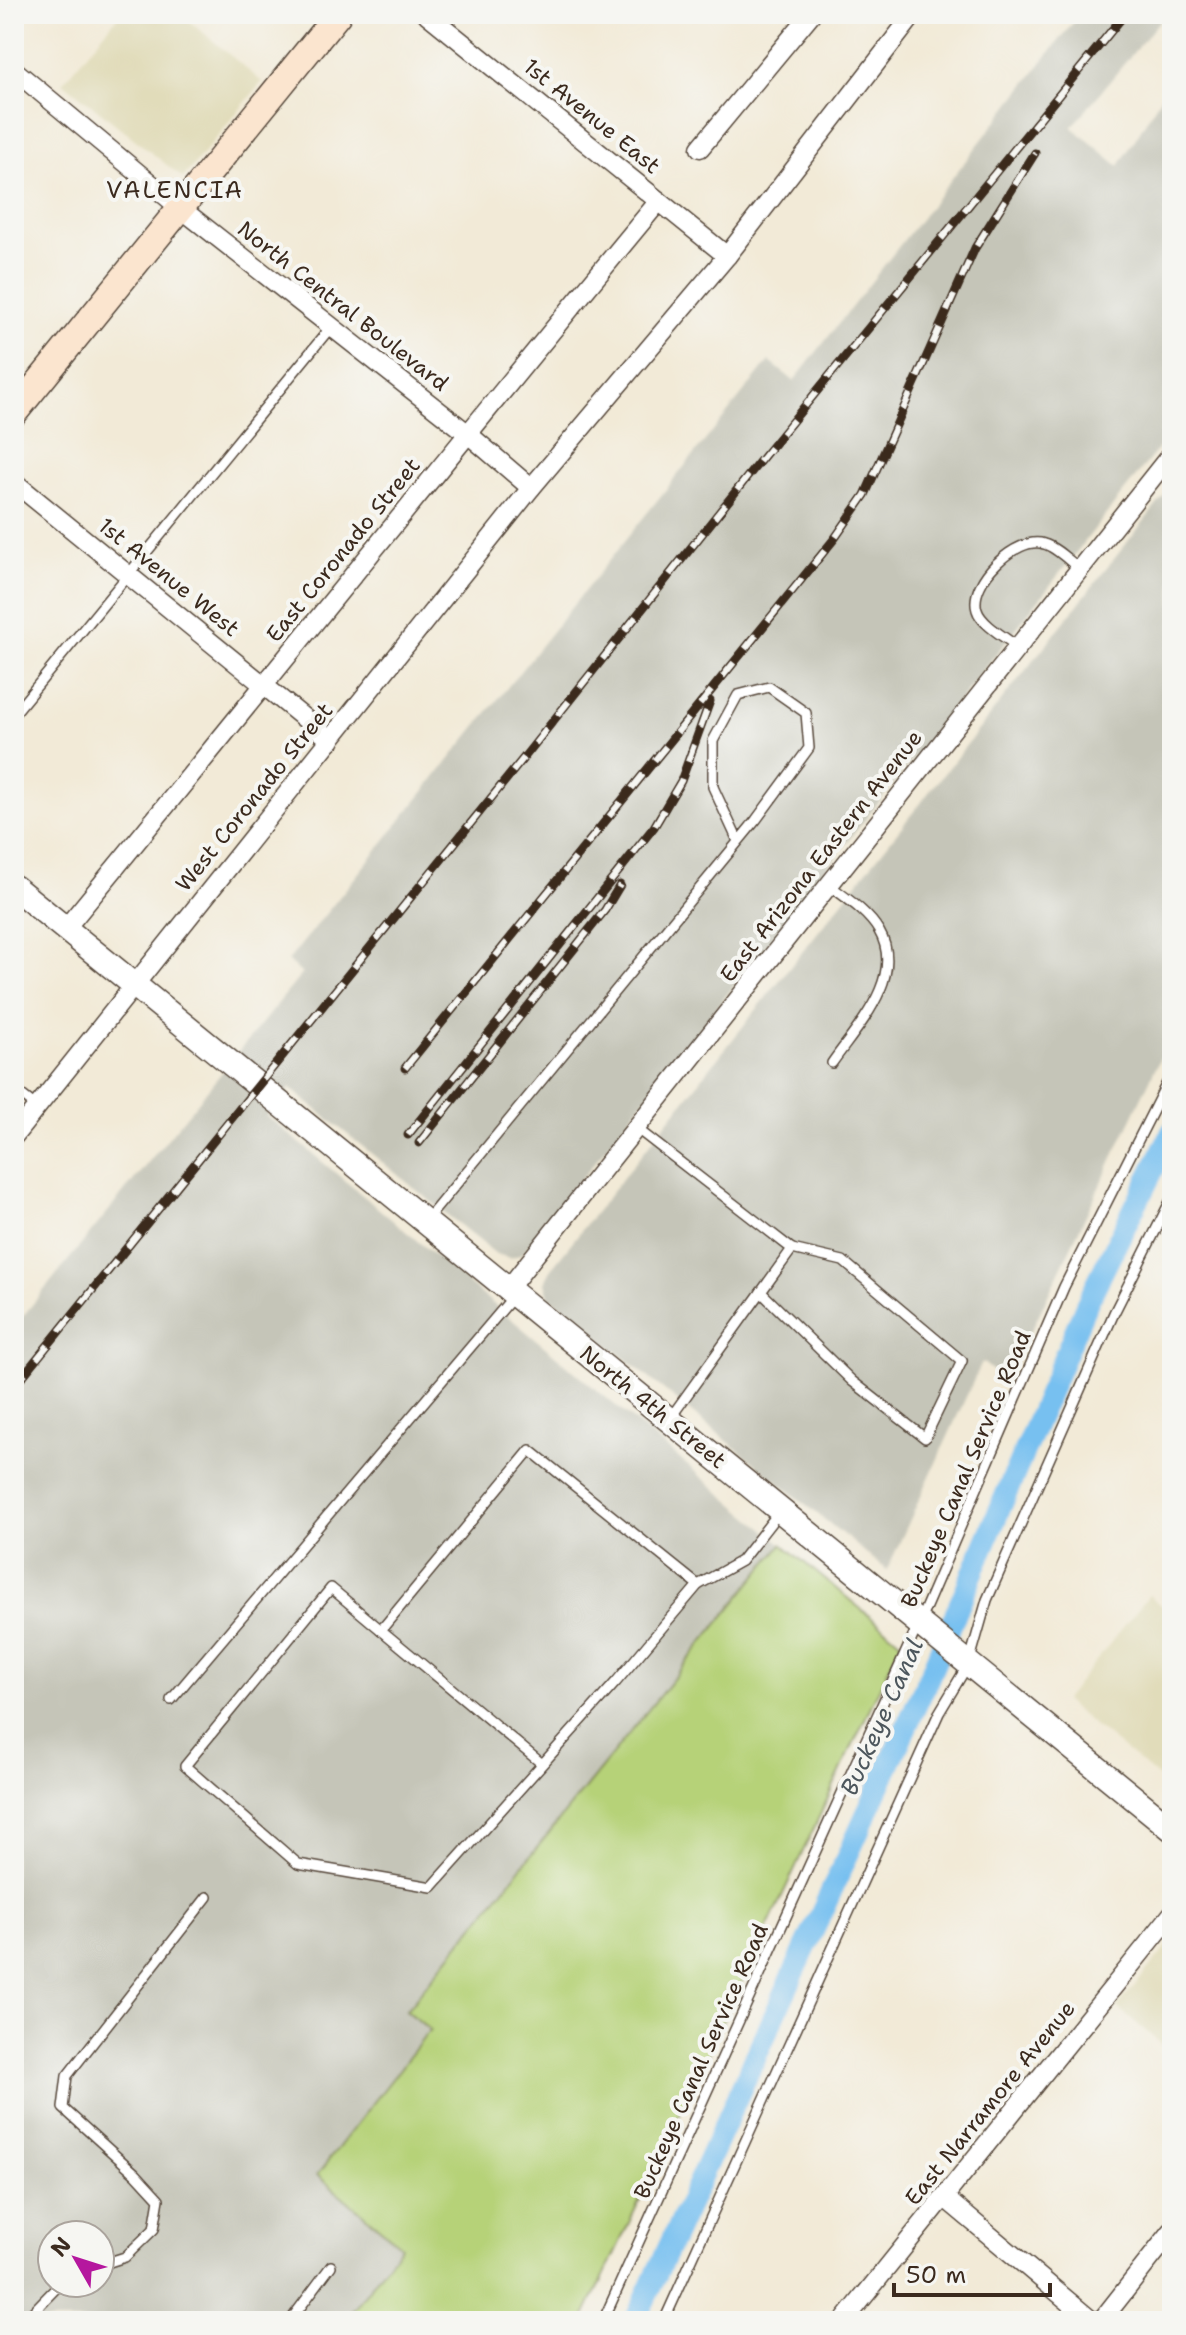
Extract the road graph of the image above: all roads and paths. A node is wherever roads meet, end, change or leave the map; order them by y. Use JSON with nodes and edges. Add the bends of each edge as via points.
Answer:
{"nodes":[{"id":1,"x":338,"y":14,"type":"edge"},
{"id":2,"x":427,"y":14,"type":"edge"},
{"id":3,"x":811,"y":14,"type":"edge"},
{"id":4,"x":914,"y":14,"type":"edge"},
{"id":5,"x":14,"y":70,"type":"edge"},
{"id":6,"x":700,"y":148,"type":"dead end"},
{"id":7,"x":659,"y":201,"type":"junction"},
{"id":8,"x":179,"y":207,"type":"junction"},
{"id":9,"x":727,"y":256,"type":"junction"},
{"id":10,"x":331,"y":327,"type":"junction"},
{"id":11,"x":14,"y":413,"type":"edge"},
{"id":12,"x":467,"y":433,"type":"junction"},
{"id":13,"x":1172,"y":453,"type":"edge"},
{"id":14,"x":14,"y":482,"type":"edge"},
{"id":15,"x":531,"y":488,"type":"junction"},
{"id":16,"x":1080,"y":569,"type":"junction"},
{"id":17,"x":128,"y":574,"type":"junction"},
{"id":18,"x":1018,"y":647,"type":"junction"},
{"id":19,"x":265,"y":685,"type":"junction"},
{"id":20,"x":14,"y":714,"type":"edge"},
{"id":21,"x":331,"y":740,"type":"junction"},
{"id":22,"x":738,"y":841,"type":"junction"},
{"id":23,"x":829,"y":885,"type":"junction"},
{"id":24,"x":14,"y":887,"type":"edge"},
{"id":25,"x":65,"y":929,"type":"junction"},
{"id":26,"x":135,"y":984,"type":"junction"},
{"id":27,"x":832,"y":1063,"type":"dead end"},
{"id":28,"x":1172,"y":1073,"type":"edge"},
{"id":29,"x":14,"y":1089,"type":"edge"},
{"id":30,"x":37,"y":1107,"type":"junction"},
{"id":31,"x":636,"y":1128,"type":"junction"},
{"id":32,"x":14,"y":1136,"type":"edge"},
{"id":33,"x":1172,"y":1198,"type":"edge"},
{"id":34,"x":425,"y":1222,"type":"junction"},
{"id":35,"x":792,"y":1249,"type":"junction"},
{"id":36,"x":512,"y":1292,"type":"junction"},
{"id":37,"x":761,"y":1292,"type":"junction"},
{"id":38,"x":669,"y":1420,"type":"junction"},
{"id":39,"x":781,"y":1511,"type":"junction"},
{"id":40,"x":698,"y":1585,"type":"junction"},
{"id":41,"x":924,"y":1627,"type":"junction"},
{"id":42,"x":381,"y":1630,"type":"junction"},
{"id":43,"x":964,"y":1660,"type":"junction"},
{"id":44,"x":171,"y":1700,"type":"dead end"},
{"id":45,"x":541,"y":1763,"type":"junction"},
{"id":46,"x":1172,"y":1829,"type":"edge"},
{"id":47,"x":207,"y":1897,"type":"dead end"},
{"id":48,"x":1172,"y":1914,"type":"edge"},
{"id":49,"x":945,"y":2198,"type":"junction"},
{"id":50,"x":1172,"y":2231,"type":"edge"},
{"id":51,"x":116,"y":2260,"type":"edge"},
{"id":52,"x":331,"y":2266,"type":"dead end"},
{"id":53,"x":45,"y":2299,"type":"edge"},
{"id":54,"x":24,"y":2321,"type":"edge"},
{"id":55,"x":290,"y":2321,"type":"edge"},
{"id":56,"x":603,"y":2321,"type":"edge"},
{"id":57,"x":664,"y":2321,"type":"edge"},
{"id":58,"x":844,"y":2321,"type":"edge"},
{"id":59,"x":1092,"y":2321,"type":"edge"},
{"id":60,"x":1101,"y":2321,"type":"edge"}],
"edges":[{"from":1,"to":8,"type":"main road"},
{"from":2,"to":7,"type":"street","name":"1st Avenue East"},
{"from":3,"to":6,"type":"street"},
{"from":4,"to":9,"type":"street"},
{"from":5,"to":8,"type":"street","name":"North Central Boulevard"},
{"from":7,"to":9,"type":"street","name":"1st Avenue East"},
{"from":7,"to":12,"type":"street","name":"East Coronado Street"},
{"from":8,"to":10,"type":"street","name":"North Central Boulevard"},
{"from":8,"to":11,"type":"main road"},
{"from":9,"to":15,"type":"street"},
{"from":10,"to":12,"type":"street","name":"North Central Boulevard"},
{"from":10,"to":17,"type":"lane"},
{"from":12,"to":15,"type":"street","name":"North Central Boulevard"},
{"from":12,"to":19,"type":"street","name":"East Coronado Street"},
{"from":13,"to":16,"type":"street","name":"East Arizona Eastern Avenue"},
{"from":14,"to":17,"type":"street","name":"1st Avenue West"},
{"from":15,"to":21,"type":"street","name":"West Coronado Street"},
{"from":16,"to":18,"type":"street","name":"East Arizona Eastern Avenue"},
{"from":16,"to":18,"type":"lane","via":[[1045,544],[1026,543],[1011,550],[985,579],[977,610]]},
{"from":17,"to":19,"type":"street","name":"1st Avenue West"},
{"from":17,"to":20,"type":"lane"},
{"from":18,"to":23,"type":"street","name":"East Arizona Eastern Avenue"},
{"from":19,"to":21,"type":"street","name":"1st Avenue West"},
{"from":19,"to":25,"type":"street","name":"East Coronado Street"},
{"from":21,"to":26,"type":"street","name":"West Coronado Street"},
{"from":22,"to":22,"type":"lane","via":[[809,748],[806,713],[769,687],[738,695],[713,741],[713,787]]},
{"from":22,"to":34,"type":"lane"},
{"from":23,"to":27,"type":"lane","via":[[867,916],[886,950],[878,997]]},
{"from":23,"to":31,"type":"street","name":"East Arizona Eastern Avenue"},
{"from":24,"to":25,"type":"street","name":"North 4th Street"},
{"from":25,"to":26,"type":"street","name":"North 4th Street"},
{"from":26,"to":30,"type":"street","name":"West Coronado Street"},
{"from":26,"to":34,"type":"street","name":"North 4th Street"},
{"from":28,"to":41,"type":"lane","name":"Buckeye Canal Service Road","via":[[1064,1287]]},
{"from":29,"to":30,"type":"lane"},
{"from":30,"to":32,"type":"street","name":"West Coronado Street"},
{"from":31,"to":35,"type":"lane"},
{"from":31,"to":36,"type":"street","name":"East Arizona Eastern Avenue"},
{"from":33,"to":43,"type":"lane","via":[[1114,1313]]},
{"from":34,"to":36,"type":"street","name":"North 4th Street"},
{"from":35,"to":37,"type":"lane"},
{"from":35,"to":37,"type":"lane","via":[[843,1261],[962,1361],[925,1438],[852,1381]]},
{"from":36,"to":38,"type":"street","name":"North 4th Street"},
{"from":36,"to":44,"type":"lane"},
{"from":37,"to":38,"type":"lane"},
{"from":38,"to":39,"type":"street","name":"North 4th Street"},
{"from":39,"to":40,"type":"lane","via":[[741,1561]]},
{"from":39,"to":41,"type":"street","name":"North 4th Street"},
{"from":40,"to":42,"type":"lane","via":[[530,1450]]},
{"from":40,"to":45,"type":"lane"},
{"from":41,"to":43,"type":"street","name":"North 4th Street"},
{"from":41,"to":56,"type":"lane","name":"Buckeye Canal Service Road"},
{"from":42,"to":45,"type":"lane"},
{"from":42,"to":45,"type":"lane","via":[[331,1588],[185,1766],[298,1864],[432,1887]]},
{"from":43,"to":46,"type":"street","name":"North 4th Street"},
{"from":43,"to":57,"type":"lane"},
{"from":47,"to":51,"type":"lane","via":[[67,2076],[63,2108],[159,2199],[154,2229]]},
{"from":48,"to":49,"type":"street","name":"East Narramore Avenue"},
{"from":49,"to":58,"type":"street","name":"East Narramore Avenue"},
{"from":49,"to":59,"type":"street"},
{"from":50,"to":60,"type":"street"},
{"from":52,"to":55,"type":"lane"},
{"from":53,"to":54,"type":"lane"}]}
